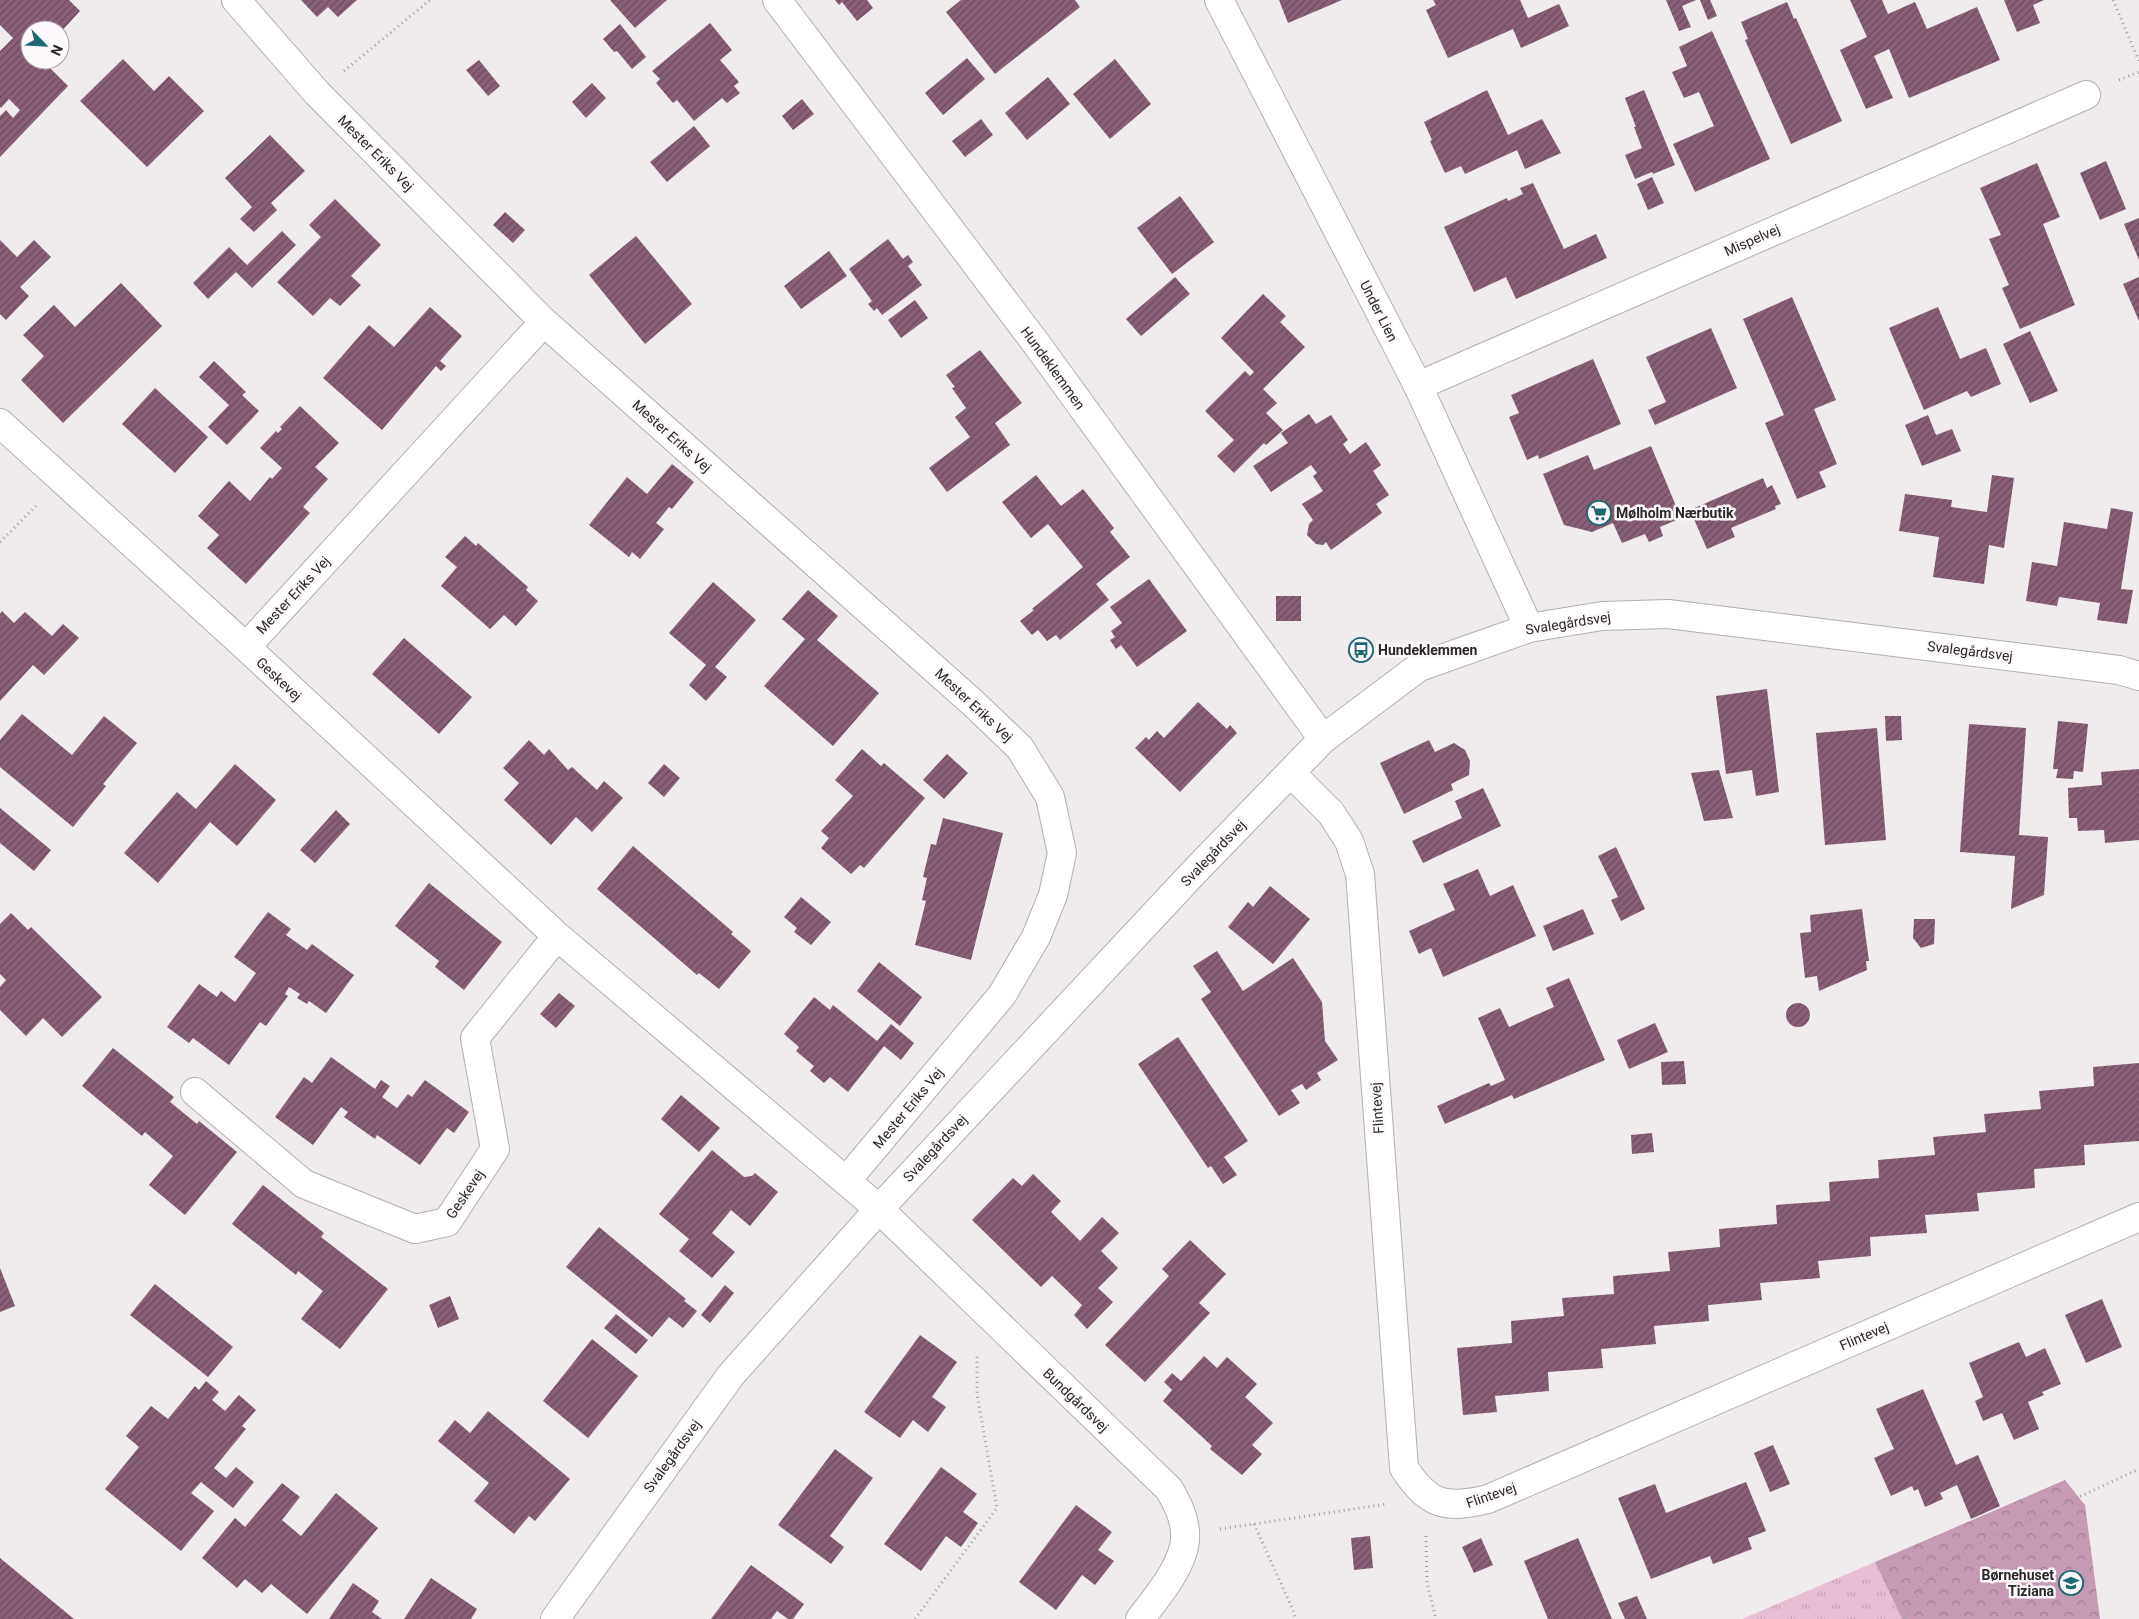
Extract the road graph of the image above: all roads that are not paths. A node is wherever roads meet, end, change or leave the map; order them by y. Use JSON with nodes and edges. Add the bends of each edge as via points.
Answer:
{"nodes":[{"id":1,"x":236,"y":0,"type":"edge"},
{"id":2,"x":776,"y":0,"type":"edge"},
{"id":3,"x":1219,"y":0,"type":"edge"},
{"id":4,"x":2086,"y":94,"type":"dead end"},
{"id":5,"x":544,"y":322,"type":"junction"},
{"id":6,"x":1418,"y":386,"type":"junction"},
{"id":7,"x":0,"y":423,"type":"edge"},
{"id":8,"x":1528,"y":628,"type":"junction"},
{"id":9,"x":246,"y":647,"type":"junction"},
{"id":10,"x":2139,"y":676,"type":"edge"},
{"id":11,"x":1323,"y":740,"type":"junction"},
{"id":12,"x":1291,"y":773,"type":"junction"},
{"id":13,"x":557,"y":936,"type":"junction"},
{"id":14,"x":195,"y":1092,"type":"dead end"},
{"id":15,"x":846,"y":1181,"type":"junction"},
{"id":16,"x":879,"y":1209,"type":"junction"},
{"id":17,"x":2139,"y":1217,"type":"edge"},
{"id":18,"x":555,"y":1619,"type":"edge"},
{"id":19,"x":1140,"y":1619,"type":"edge"}],
"edges":[{"from":1,"to":5,"type":"street","name":"Mester Eriks Vej","via":[[317,94]]},
{"from":2,"to":11,"type":"street","name":"Hundeklemmen","via":[[1038,346]]},
{"from":3,"to":6,"type":"street","name":"Under Lien"},
{"from":4,"to":6,"type":"street","name":"Mispelvej"},
{"from":5,"to":9,"type":"street","name":"Mester Eriks Vej"},
{"from":5,"to":15,"type":"street","name":"Mester Eriks Vej","via":[[973,703],[1020,748],[1050,797],[1062,853],[1053,895],[1036,937],[1002,995]]},
{"from":6,"to":8,"type":"street","name":"Under Lien"},
{"from":7,"to":9,"type":"street","name":"Geskevej"},
{"from":8,"to":10,"type":"street","name":"Svalegårdsvej","via":[[1602,616],[1668,614],[2119,670]]},
{"from":8,"to":11,"type":"street","name":"Svalegårdsvej","via":[[1419,667]]},
{"from":9,"to":13,"type":"street","name":"Geskevej"},
{"from":11,"to":12,"type":"street","name":"Svalegårdsvej"},
{"from":12,"to":16,"type":"street","name":"Svalegårdsvej"},
{"from":12,"to":17,"type":"street","name":"Flintevej","via":[[1332,813],[1349,841],[1360,874],[1404,1468],[1415,1485],[1446,1505],[1488,1499]]},
{"from":13,"to":14,"type":"street","name":"Geskevej","via":[[476,1038],[495,1149],[448,1222],[415,1230],[304,1184]]},
{"from":13,"to":15,"type":"street","name":"Geskevej"},
{"from":15,"to":16,"type":"street","name":"Geskevej"},
{"from":16,"to":18,"type":"street","name":"Svalegårdsvej","via":[[731,1375]]},
{"from":16,"to":19,"type":"street","name":"Bundgårdsvej","via":[[1168,1490],[1180,1508],[1186,1533],[1179,1563]]}]}
